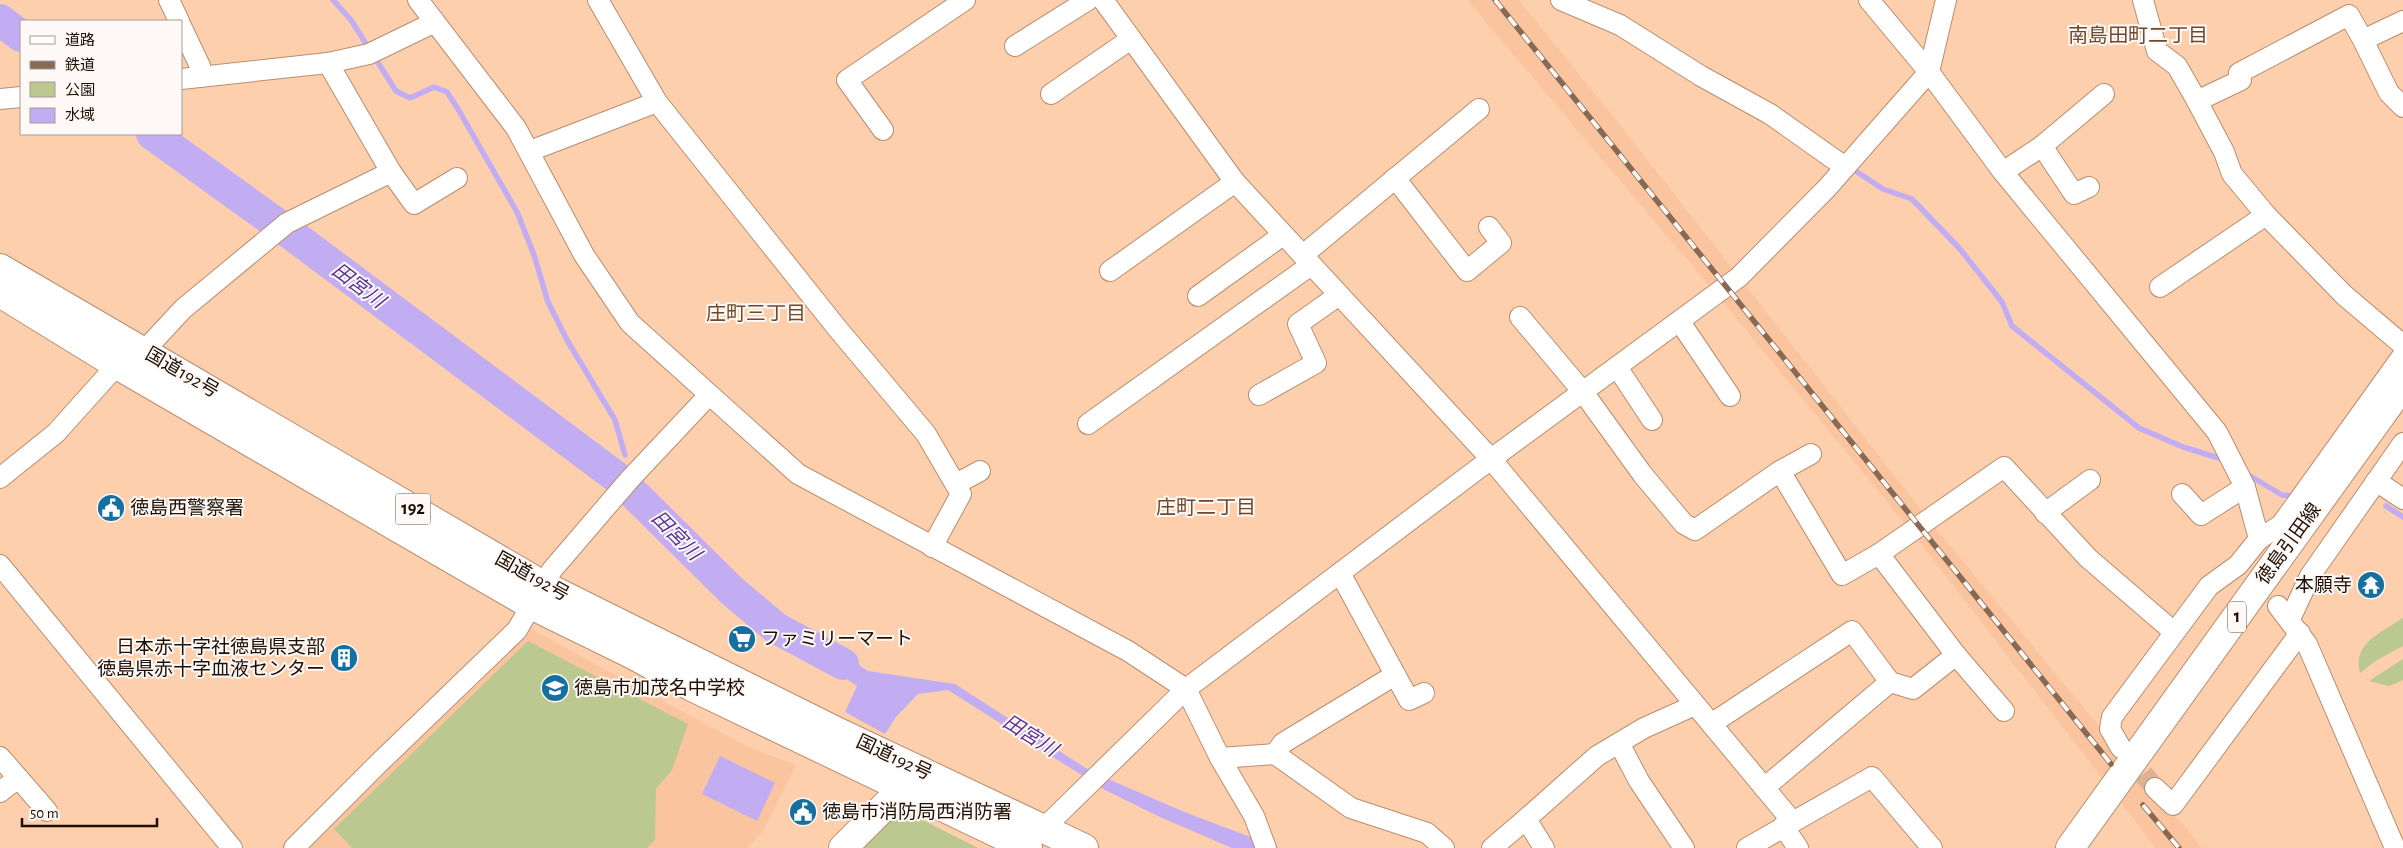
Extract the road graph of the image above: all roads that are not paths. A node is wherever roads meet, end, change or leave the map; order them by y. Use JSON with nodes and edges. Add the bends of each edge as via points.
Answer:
{"nodes":[{"id":1,"x":169,"y":0,"type":"edge"},
{"id":2,"x":418,"y":0,"type":"edge"},
{"id":3,"x":598,"y":0,"type":"edge"},
{"id":4,"x":965,"y":0,"type":"edge"},
{"id":5,"x":1088,"y":0,"type":"edge"},
{"id":6,"x":1102,"y":0,"type":"edge"},
{"id":7,"x":1561,"y":0,"type":"edge"},
{"id":8,"x":1869,"y":0,"type":"edge"},
{"id":9,"x":1946,"y":0,"type":"edge"},
{"id":10,"x":2143,"y":0,"type":"edge"},
{"id":11,"x":2344,"y":7,"type":"edge"},
{"id":12,"x":179,"y":20,"type":"edge"},
{"id":13,"x":2403,"y":21,"type":"edge"},
{"id":14,"x":435,"y":22,"type":"junction"},
{"id":15,"x":182,"y":28,"type":"edge"},
{"id":16,"x":1131,"y":39,"type":"junction"},
{"id":17,"x":2363,"y":40,"type":"junction"},
{"id":18,"x":1015,"y":46,"type":"dead end"},
{"id":19,"x":328,"y":63,"type":"junction"},
{"id":20,"x":1928,"y":72,"type":"junction"},
{"id":21,"x":190,"y":78,"type":"edge"},
{"id":22,"x":1051,"y":94,"type":"dead end"},
{"id":23,"x":2104,"y":94,"type":"dead end"},
{"id":24,"x":20,"y":97,"type":"edge"},
{"id":25,"x":0,"y":99,"type":"edge"},
{"id":26,"x":2197,"y":101,"type":"junction"},
{"id":27,"x":658,"y":102,"type":"junction"},
{"id":28,"x":2403,"y":107,"type":"edge"},
{"id":29,"x":1478,"y":109,"type":"dead end"},
{"id":30,"x":883,"y":130,"type":"dead end"},
{"id":31,"x":2042,"y":146,"type":"junction"},
{"id":32,"x":530,"y":152,"type":"junction"},
{"id":33,"x":1845,"y":167,"type":"junction"},
{"id":34,"x":391,"y":172,"type":"junction"},
{"id":35,"x":2003,"y":172,"type":"junction"},
{"id":36,"x":457,"y":178,"type":"dead end"},
{"id":37,"x":1395,"y":178,"type":"junction"},
{"id":38,"x":1235,"y":182,"type":"junction"},
{"id":39,"x":2089,"y":187,"type":"dead end"},
{"id":40,"x":2266,"y":215,"type":"junction"},
{"id":41,"x":1489,"y":226,"type":"dead end"},
{"id":42,"x":1284,"y":235,"type":"junction"},
{"id":43,"x":1307,"y":260,"type":"junction"},
{"id":44,"x":0,"y":268,"type":"edge"},
{"id":45,"x":1110,"y":271,"type":"dead end"},
{"id":46,"x":2160,"y":287,"type":"dead end"},
{"id":47,"x":0,"y":293,"type":"edge"},
{"id":48,"x":1339,"y":295,"type":"junction"},
{"id":49,"x":1198,"y":296,"type":"dead end"},
{"id":50,"x":1520,"y":317,"type":"dead end"},
{"id":51,"x":1680,"y":322,"type":"junction"},
{"id":52,"x":2403,"y":345,"type":"edge"},
{"id":53,"x":144,"y":351,"type":"junction"},
{"id":54,"x":2403,"y":355,"type":"edge"},
{"id":55,"x":117,"y":365,"type":"junction"},
{"id":56,"x":1617,"y":367,"type":"junction"},
{"id":57,"x":2403,"y":385,"type":"edge"},
{"id":58,"x":1583,"y":392,"type":"junction"},
{"id":59,"x":1259,"y":394,"type":"dead end"},
{"id":60,"x":708,"y":395,"type":"junction"},
{"id":61,"x":1730,"y":396,"type":"dead end"},
{"id":62,"x":2403,"y":415,"type":"edge"},
{"id":63,"x":1652,"y":420,"type":"dead end"},
{"id":64,"x":1088,"y":424,"type":"dead end"},
{"id":65,"x":1811,"y":454,"type":"dead end"},
{"id":66,"x":2400,"y":455,"type":"edge"},
{"id":67,"x":1491,"y":459,"type":"junction"},
{"id":68,"x":980,"y":471,"type":"dead end"},
{"id":69,"x":1780,"y":471,"type":"junction"},
{"id":70,"x":2238,"y":472,"type":"junction"},
{"id":71,"x":0,"y":478,"type":"edge"},
{"id":72,"x":2090,"y":480,"type":"dead end"},
{"id":73,"x":2376,"y":480,"type":"junction"},
{"id":74,"x":956,"y":484,"type":"junction"},
{"id":75,"x":2182,"y":494,"type":"dead end"},
{"id":76,"x":2403,"y":500,"type":"edge"},
{"id":77,"x":2045,"y":513,"type":"junction"},
{"id":78,"x":2259,"y":539,"type":"junction"},
{"id":79,"x":932,"y":547,"type":"junction"},
{"id":80,"x":1879,"y":554,"type":"junction"},
{"id":81,"x":0,"y":565,"type":"edge"},
{"id":82,"x":2238,"y":565,"type":"junction"},
{"id":83,"x":1340,"y":573,"type":"junction"},
{"id":84,"x":2252,"y":579,"type":"dead end"},
{"id":85,"x":537,"y":595,"type":"junction"},
{"id":86,"x":2289,"y":619,"type":"junction"},
{"id":87,"x":2174,"y":632,"type":"junction"},
{"id":88,"x":1956,"y":655,"type":"junction"},
{"id":89,"x":1395,"y":675,"type":"junction"},
{"id":90,"x":1890,"y":682,"type":"junction"},
{"id":91,"x":1186,"y":689,"type":"junction"},
{"id":92,"x":1424,"y":693,"type":"dead end"},
{"id":93,"x":1695,"y":705,"type":"junction"},
{"id":94,"x":2004,"y":712,"type":"dead end"},
{"id":95,"x":1711,"y":724,"type":"junction"},
{"id":96,"x":1618,"y":743,"type":"junction"},
{"id":97,"x":2121,"y":748,"type":"tunnel mouth"},
{"id":98,"x":1275,"y":754,"type":"junction"},
{"id":99,"x":0,"y":757,"type":"edge"},
{"id":100,"x":1220,"y":758,"type":"junction"},
{"id":101,"x":18,"y":778,"type":"junction"},
{"id":102,"x":911,"y":780,"type":"junction"},
{"id":103,"x":1764,"y":788,"type":"junction"},
{"id":104,"x":2155,"y":788,"type":"tunnel mouth"},
{"id":105,"x":0,"y":792,"type":"edge"},
{"id":106,"x":47,"y":811,"type":"dead end"},
{"id":107,"x":1526,"y":819,"type":"junction"},
{"id":108,"x":1788,"y":824,"type":"junction"},
{"id":109,"x":1036,"y":838,"type":"edge"},
{"id":110,"x":1265,"y":844,"type":"edge"},
{"id":111,"x":232,"y":848,"type":"edge"},
{"id":112,"x":294,"y":848,"type":"edge"},
{"id":113,"x":843,"y":848,"type":"edge"},
{"id":114,"x":1084,"y":848,"type":"edge"},
{"id":115,"x":1444,"y":848,"type":"edge"},
{"id":116,"x":1492,"y":848,"type":"edge"},
{"id":117,"x":1544,"y":848,"type":"edge"},
{"id":118,"x":1684,"y":848,"type":"edge"},
{"id":119,"x":1747,"y":848,"type":"edge"},
{"id":120,"x":1798,"y":848,"type":"edge"},
{"id":121,"x":1932,"y":848,"type":"edge"},
{"id":122,"x":2070,"y":848,"type":"edge"},
{"id":123,"x":2091,"y":848,"type":"edge"},
{"id":124,"x":2395,"y":848,"type":"edge"}],
"edges":[{"from":1,"to":12,"type":"street"},
{"from":2,"to":14,"type":"street"},
{"from":3,"to":27,"type":"street"},
{"from":4,"to":30,"type":"street","via":[[848,80]]},
{"from":5,"to":18,"type":"street"},
{"from":6,"to":16,"type":"street"},
{"from":7,"to":33,"type":"street","via":[[1620,24],[1701,76],[1770,114]]},
{"from":8,"to":20,"type":"street"},
{"from":9,"to":20,"type":"street"},
{"from":10,"to":26,"type":"street","via":[[2157,51],[2177,66]]},
{"from":11,"to":17,"type":"street"},
{"from":11,"to":26,"type":"street","via":[[2239,73],[2241,80]]},
{"from":13,"to":17,"type":"street"},
{"from":14,"to":19,"type":"street","via":[[372,53]]},
{"from":14,"to":32,"type":"street","via":[[516,128]]},
{"from":15,"to":21,"type":"street","via":[[200,66]]},
{"from":16,"to":22,"type":"street"},
{"from":16,"to":38,"type":"street"},
{"from":17,"to":28,"type":"street","via":[[2389,93]]},
{"from":19,"to":21,"type":"street"},
{"from":19,"to":34,"type":"street"},
{"from":20,"to":33,"type":"street"},
{"from":20,"to":35,"type":"street"},
{"from":23,"to":31,"type":"street"},
{"from":24,"to":25,"type":"street"},
{"from":26,"to":40,"type":"street","via":[[2232,174]]},
{"from":27,"to":32,"type":"street"},
{"from":27,"to":74,"type":"street","via":[[831,321],[926,434]]},
{"from":29,"to":37,"type":"street"},
{"from":31,"to":35,"type":"street"},
{"from":31,"to":39,"type":"street","via":[[2074,194]]},
{"from":32,"to":60,"type":"street","via":[[584,256],[630,323]]},
{"from":33,"to":51,"type":"street","via":[[1739,277]]},
{"from":34,"to":36,"type":"street","via":[[414,204]]},
{"from":34,"to":53,"type":"street","via":[[282,227],[183,309]]},
{"from":35,"to":70,"type":"street","via":[[2217,432]]},
{"from":37,"to":41,"type":"street","via":[[1467,271],[1501,243]]},
{"from":37,"to":43,"type":"street"},
{"from":38,"to":42,"type":"street"},
{"from":38,"to":45,"type":"street"},
{"from":40,"to":46,"type":"street"},
{"from":40,"to":52,"type":"street","via":[[2344,295]]},
{"from":42,"to":43,"type":"street"},
{"from":42,"to":49,"type":"street"},
{"from":43,"to":48,"type":"street"},
{"from":43,"to":64,"type":"street"},
{"from":44,"to":53,"type":"main road","name":"国道192号","number":"192"},
{"from":47,"to":55,"type":"main road","name":"国道192号","number":"192"},
{"from":48,"to":59,"type":"street","via":[[1298,324],[1316,363]]},
{"from":48,"to":67,"type":"street"},
{"from":50,"to":58,"type":"street"},
{"from":51,"to":56,"type":"street"},
{"from":51,"to":61,"type":"street"},
{"from":53,"to":85,"type":"main road","name":"国道192号","number":"192"},
{"from":54,"to":78,"type":"street","via":[[2281,525]]},
{"from":55,"to":71,"type":"street","via":[[56,433]]},
{"from":55,"to":85,"type":"main road","name":"国道192号","number":"192"},
{"from":56,"to":58,"type":"street"},
{"from":56,"to":63,"type":"street"},
{"from":57,"to":122,"type":"main road","name":"徳島引田線","number":"1"},
{"from":58,"to":67,"type":"street"},
{"from":58,"to":69,"type":"street","via":[[1643,475],[1684,524],[1695,530]]},
{"from":60,"to":79,"type":"street","via":[[798,474]]},
{"from":60,"to":85,"type":"street","via":[[625,484],[552,570]]},
{"from":62,"to":123,"type":"main road","number":"1"},
{"from":65,"to":69,"type":"street"},
{"from":66,"to":73,"type":"street"},
{"from":67,"to":83,"type":"street"},
{"from":67,"to":93,"type":"street"},
{"from":68,"to":74,"type":"street"},
{"from":69,"to":80,"type":"street","via":[[1842,575]]},
{"from":70,"to":75,"type":"street","via":[[2201,515]]},
{"from":70,"to":78,"type":"street"},
{"from":72,"to":77,"type":"street"},
{"from":73,"to":76,"type":"street"},
{"from":73,"to":86,"type":"street","via":[[2310,576]]},
{"from":74,"to":79,"type":"street","via":[[961,494]]},
{"from":77,"to":80,"type":"street","via":[[2004,468]]},
{"from":77,"to":87,"type":"street","via":[[2088,558]]},
{"from":78,"to":82,"type":"street"},
{"from":79,"to":91,"type":"street","via":[[1128,651]]},
{"from":80,"to":88,"type":"street"},
{"from":81,"to":111,"type":"street"},
{"from":82,"to":84,"type":"street"},
{"from":82,"to":87,"type":"street","via":[[2209,586]]},
{"from":83,"to":89,"type":"street"},
{"from":83,"to":91,"type":"street"},
{"from":85,"to":102,"type":"main road","name":"国道192号","number":"192"},
{"from":85,"to":112,"type":"street","via":[[518,630]]},
{"from":86,"to":104,"type":"street","via":[[2174,805]]},
{"from":86,"to":124,"type":"street","via":[[2331,695]]},
{"from":87,"to":97,"type":"street","via":[[2112,717],[2110,729]]},
{"from":88,"to":90,"type":"street","via":[[1913,689]]},
{"from":88,"to":94,"type":"street"},
{"from":89,"to":92,"type":"street","via":[[1409,700]]},
{"from":89,"to":98,"type":"street","via":[[1283,743]]},
{"from":90,"to":95,"type":"street","via":[[1852,631]]},
{"from":90,"to":103,"type":"street"},
{"from":91,"to":100,"type":"street"},
{"from":91,"to":109,"type":"street"},
{"from":93,"to":95,"type":"street"},
{"from":93,"to":96,"type":"street"},
{"from":95,"to":103,"type":"street"},
{"from":96,"to":107,"type":"street","via":[[1597,756]]},
{"from":96,"to":118,"type":"street"},
{"from":98,"to":100,"type":"street"},
{"from":98,"to":115,"type":"street","via":[[1351,808],[1427,833]]},
{"from":99,"to":101,"type":"street"},
{"from":100,"to":110,"type":"street","via":[[1254,816]]},
{"from":101,"to":105,"type":"street"},
{"from":101,"to":106,"type":"street"},
{"from":102,"to":109,"type":"main road","name":"国道192号","number":"192"},
{"from":102,"to":113,"type":"main road"},
{"from":103,"to":108,"type":"street"},
{"from":107,"to":116,"type":"street"},
{"from":107,"to":117,"type":"street"},
{"from":108,"to":119,"type":"street"},
{"from":108,"to":120,"type":"street"},
{"from":108,"to":121,"type":"street","via":[[1872,777]]},
{"from":109,"to":114,"type":"main road","name":"国道192号","number":"192"}]}
